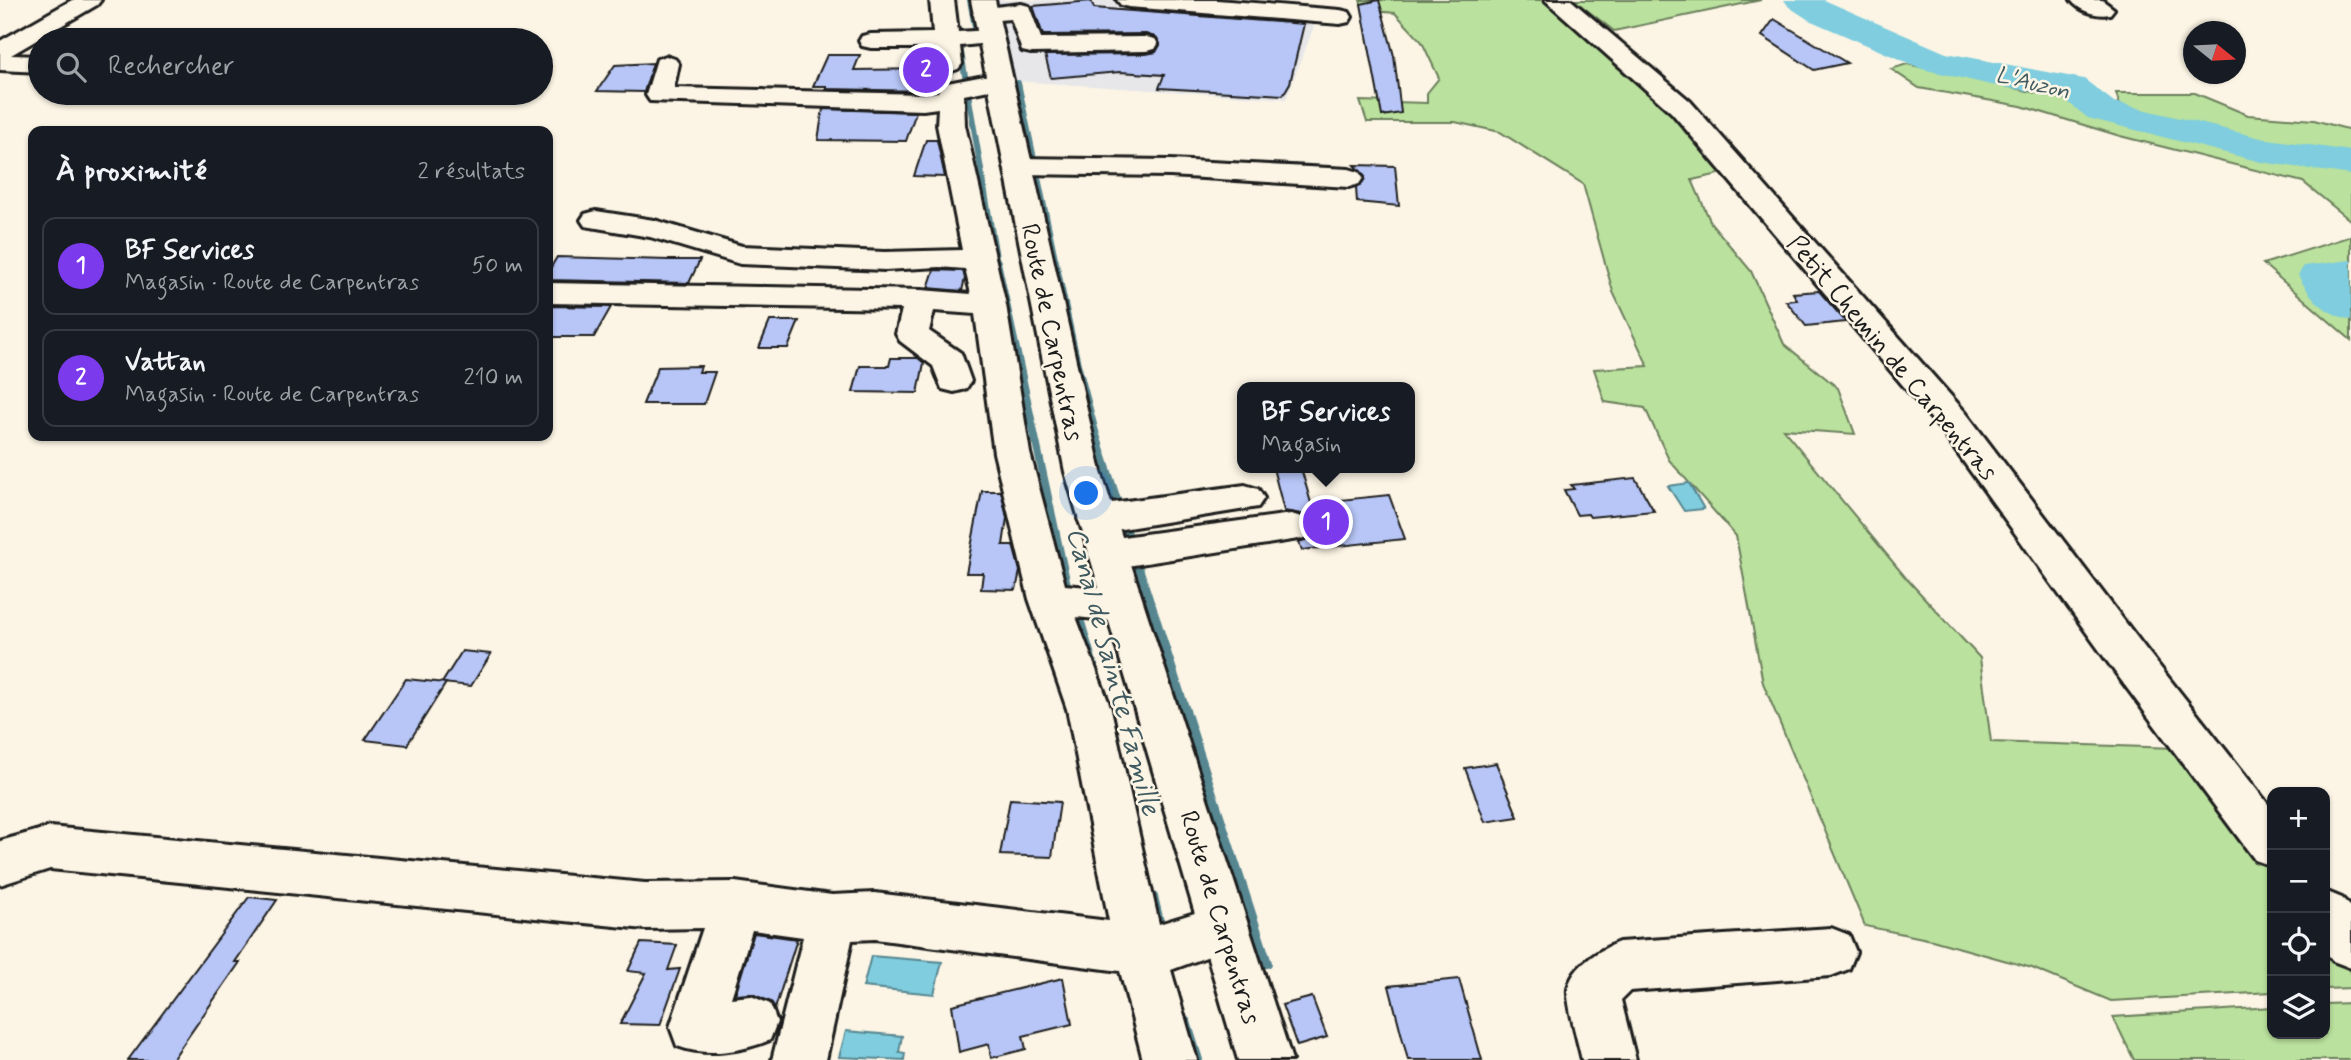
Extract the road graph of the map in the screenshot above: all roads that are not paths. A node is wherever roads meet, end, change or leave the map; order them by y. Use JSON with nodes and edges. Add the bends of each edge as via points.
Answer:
{"nodes":[{"id":1,"x":89,"y":0,"type":"edge"},
{"id":2,"x":942,"y":0,"type":"edge"},
{"id":3,"x":1129,"y":0,"type":"edge"},
{"id":4,"x":1557,"y":0,"type":"edge"},
{"id":5,"x":986,"y":17,"type":"edge"},
{"id":6,"x":1340,"y":17,"type":"dead end"},
{"id":7,"x":40,"y":28,"type":"edge"},
{"id":8,"x":28,"y":35,"type":"edge"},
{"id":9,"x":947,"y":40,"type":"junction"},
{"id":10,"x":871,"y":41,"type":"dead end"},
{"id":11,"x":1146,"y":44,"type":"dead end"},
{"id":12,"x":0,"y":51,"type":"edge"},
{"id":13,"x":0,"y":62,"type":"edge"},
{"id":14,"x":28,"y":63,"type":"edge"},
{"id":15,"x":666,"y":64,"type":"dead end"},
{"id":16,"x":1000,"y":81,"type":"junction"},
{"id":17,"x":951,"y":94,"type":"junction"},
{"id":18,"x":1017,"y":166,"type":"junction"},
{"id":19,"x":1349,"y":178,"type":"dead end"},
{"id":20,"x":596,"y":220,"type":"dead end"},
{"id":21,"x":979,"y":261,"type":"junction"},
{"id":22,"x":553,"y":293,"type":"edge"},
{"id":23,"x":921,"y":300,"type":"junction"},
{"id":24,"x":990,"y":305,"type":"junction"},
{"id":25,"x":954,"y":381,"type":"dead end"},
{"id":26,"x":1245,"y":498,"type":"dead end"},
{"id":27,"x":1291,"y":528,"type":"dead end"},
{"id":28,"x":1103,"y":537,"type":"junction"},
{"id":29,"x":1049,"y":598,"type":"junction"},
{"id":30,"x":1125,"y":606,"type":"junction"},
{"id":31,"x":2267,"y":838,"type":"edge"},
{"id":32,"x":0,"y":863,"type":"edge"},
{"id":33,"x":735,"y":905,"type":"junction"},
{"id":34,"x":832,"y":918,"type":"junction"},
{"id":35,"x":2330,"y":920,"type":"edge"},
{"id":36,"x":1224,"y":927,"type":"junction"},
{"id":37,"x":2351,"y":944,"type":"edge"},
{"id":38,"x":1140,"y":949,"type":"junction"},
{"id":39,"x":1831,"y":952,"type":"dead end"},
{"id":40,"x":751,"y":1022,"type":"dead end"},
{"id":41,"x":799,"y":1060,"type":"edge"},
{"id":42,"x":1170,"y":1060,"type":"edge"},
{"id":43,"x":1265,"y":1060,"type":"edge"},
{"id":44,"x":1609,"y":1060,"type":"edge"}],
"edges":[{"from":1,"to":7,"type":"street"},
{"from":2,"to":9,"type":"street"},
{"from":3,"to":6,"type":"street"},
{"from":4,"to":31,"type":"street","name":"Petit Chemin de Carpentras","via":[[1681,107],[1953,421]]},
{"from":5,"to":9,"type":"street"},
{"from":5,"to":11,"type":"street","via":[[1021,11],[1031,46]]},
{"from":5,"to":16,"type":"street","name":"Route de Carpentras"},
{"from":8,"to":12,"type":"street"},
{"from":9,"to":10,"type":"street"},
{"from":9,"to":17,"type":"street"},
{"from":13,"to":14,"type":"street"},
{"from":15,"to":17,"type":"street","via":[[659,95],[923,102]]},
{"from":16,"to":17,"type":"street"},
{"from":16,"to":18,"type":"street","name":"Route de Carpentras"},
{"from":17,"to":21,"type":"street","via":[[951,125]]},
{"from":18,"to":19,"type":"street","via":[[1170,168]]},
{"from":18,"to":28,"type":"street","name":"Route de Carpentras","via":[[1083,472]]},
{"from":20,"to":21,"type":"street","via":[[663,231],[740,255]]},
{"from":21,"to":24,"type":"street"},
{"from":22,"to":23,"type":"street"},
{"from":23,"to":24,"type":"street"},
{"from":23,"to":25,"type":"street","via":[[912,334],[949,361]]},
{"from":24,"to":29,"type":"street","via":[[1012,453]]},
{"from":26,"to":28,"type":"street","via":[[1147,510]]},
{"from":27,"to":28,"type":"street"},
{"from":28,"to":30,"type":"street","name":"Route de Carpentras"},
{"from":29,"to":30,"type":"street"},
{"from":29,"to":38,"type":"street","via":[[1089,709]]},
{"from":30,"to":36,"type":"street","name":"Route de Carpentras"},
{"from":32,"to":33,"type":"street","via":[[50,848],[645,905]]},
{"from":33,"to":34,"type":"street"},
{"from":33,"to":40,"type":"street","via":[[696,1027]]},
{"from":34,"to":38,"type":"street","via":[[875,916]]},
{"from":34,"to":41,"type":"street"},
{"from":35,"to":37,"type":"street"},
{"from":36,"to":38,"type":"street","via":[[1168,947]]},
{"from":36,"to":43,"type":"street","name":"Route de Carpentras"},
{"from":38,"to":42,"type":"street"},
{"from":39,"to":44,"type":"street","via":[[1619,967],[1593,991]]}]}
